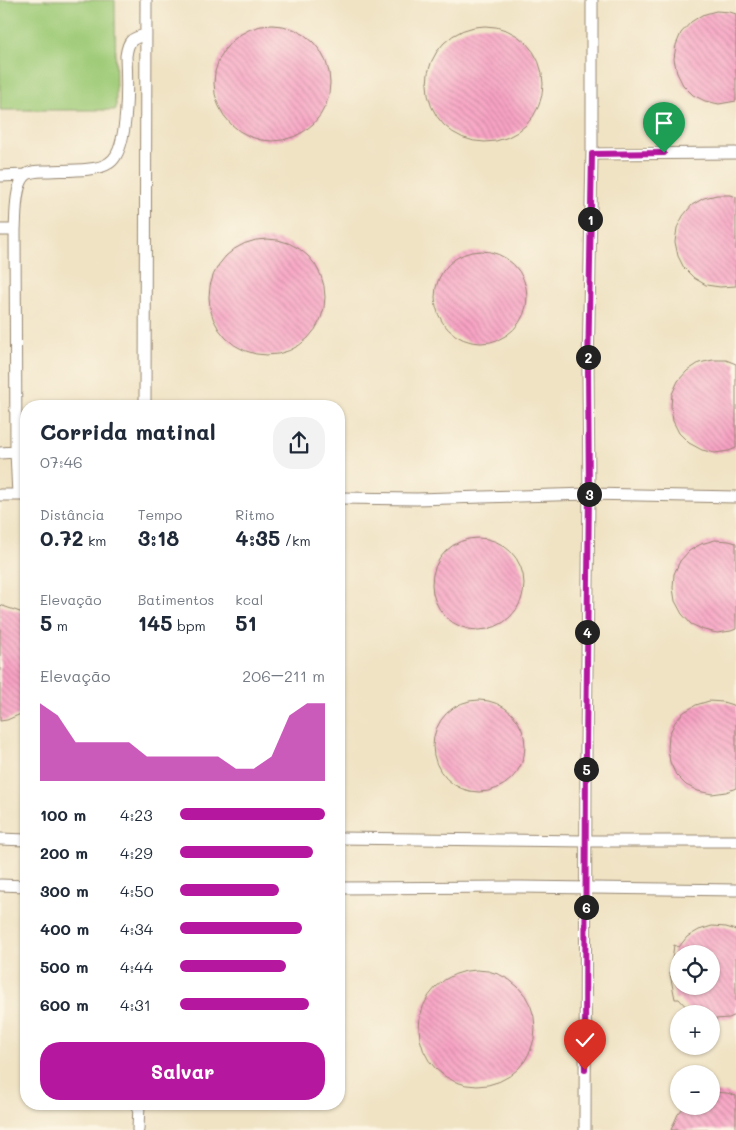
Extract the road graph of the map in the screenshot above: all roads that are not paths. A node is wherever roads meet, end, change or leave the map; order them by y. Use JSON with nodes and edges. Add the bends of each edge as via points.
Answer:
{"nodes":[{"id":1,"x":146,"y":0,"type":"edge"},
{"id":2,"x":592,"y":0,"type":"edge"},
{"id":3,"x":146,"y":35,"type":"junction"},
{"id":4,"x":736,"y":153,"type":"edge"},
{"id":5,"x":592,"y":154,"type":"junction"},
{"id":6,"x":26,"y":175,"type":"junction"},
{"id":7,"x":0,"y":176,"type":"edge"},
{"id":8,"x":0,"y":230,"type":"edge"},
{"id":9,"x":15,"y":230,"type":"junction"},
{"id":10,"x":145,"y":400,"type":"edge"},
{"id":11,"x":16,"y":452,"type":"junction"},
{"id":12,"x":0,"y":453,"type":"edge"},
{"id":13,"x":20,"y":481,"type":"edge"},
{"id":14,"x":589,"y":494,"type":"junction"},
{"id":15,"x":0,"y":495,"type":"edge"},
{"id":16,"x":20,"y":495,"type":"edge"},
{"id":17,"x":736,"y":497,"type":"edge"},
{"id":18,"x":345,"y":498,"type":"edge"},
{"id":19,"x":345,"y":838,"type":"edge"},
{"id":20,"x":0,"y":839,"type":"edge"},
{"id":21,"x":20,"y":840,"type":"edge"},
{"id":22,"x":736,"y":841,"type":"edge"},
{"id":23,"x":586,"y":842,"type":"junction"},
{"id":24,"x":0,"y":885,"type":"edge"},
{"id":25,"x":20,"y":886,"type":"edge"},
{"id":26,"x":345,"y":888,"type":"edge"},
{"id":27,"x":586,"y":888,"type":"junction"},
{"id":28,"x":736,"y":890,"type":"edge"},
{"id":29,"x":139,"y":1110,"type":"edge"},
{"id":30,"x":138,"y":1130,"type":"edge"},
{"id":31,"x":585,"y":1130,"type":"edge"}],
"edges":[{"from":1,"to":3,"type":"street"},
{"from":2,"to":5,"type":"street"},
{"from":3,"to":6,"type":"street","via":[[130,41],[127,48],[126,113],[120,144],[111,163],[99,168],[39,171]]},
{"from":3,"to":10,"type":"street"},
{"from":4,"to":5,"type":"street"},
{"from":5,"to":14,"type":"street"},
{"from":6,"to":7,"type":"street"},
{"from":6,"to":9,"type":"street","via":[[19,186]]},
{"from":8,"to":9,"type":"street"},
{"from":9,"to":11,"type":"street"},
{"from":11,"to":12,"type":"street"},
{"from":11,"to":13,"type":"street"},
{"from":14,"to":17,"type":"street"},
{"from":14,"to":18,"type":"street"},
{"from":14,"to":23,"type":"street"},
{"from":15,"to":16,"type":"street"},
{"from":19,"to":23,"type":"street"},
{"from":20,"to":21,"type":"street"},
{"from":22,"to":23,"type":"street"},
{"from":23,"to":27,"type":"street"},
{"from":24,"to":25,"type":"street"},
{"from":26,"to":27,"type":"street"},
{"from":27,"to":28,"type":"street"},
{"from":27,"to":31,"type":"street"},
{"from":29,"to":30,"type":"street"}]}
